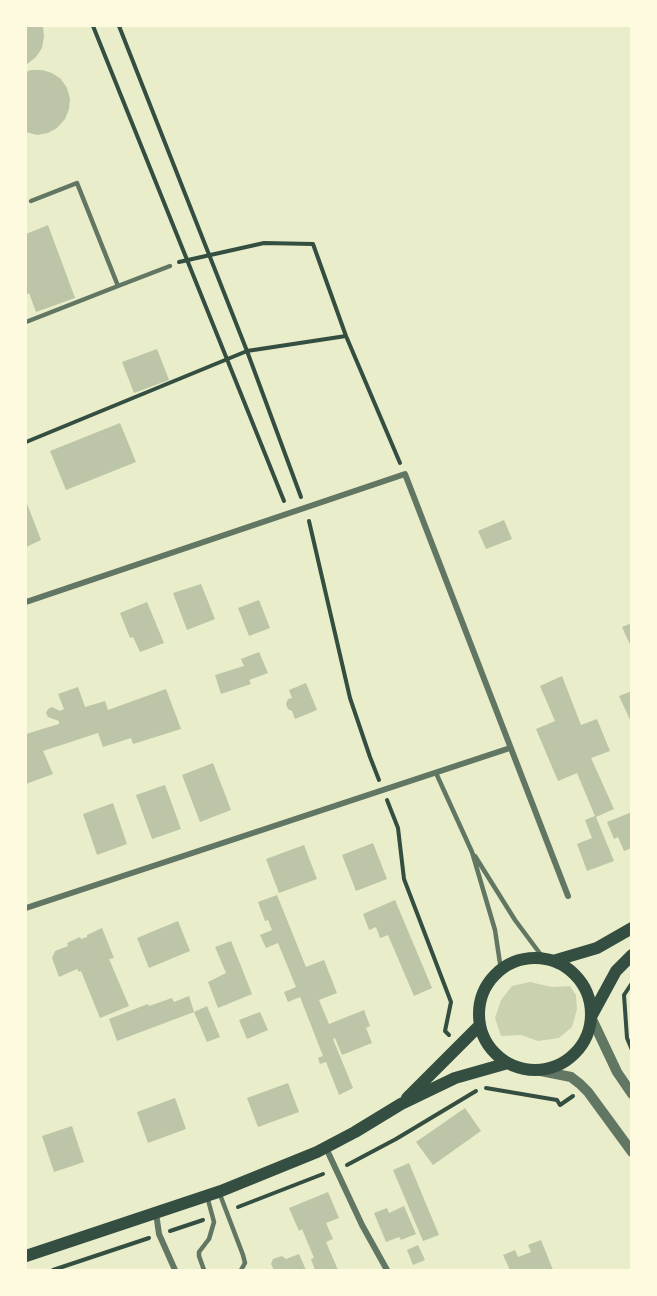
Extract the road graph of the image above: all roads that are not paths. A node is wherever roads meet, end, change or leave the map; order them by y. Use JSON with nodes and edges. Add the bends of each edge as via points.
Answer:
{"nodes":[{"id":1,"x":31,"y":201,"type":"dead end"},
{"id":2,"x":170,"y":266,"type":"dead end"},
{"id":3,"x":118,"y":286,"type":"junction"},
{"id":4,"x":26,"y":322,"type":"edge"},
{"id":5,"x":26,"y":603,"type":"edge"},
{"id":6,"x":510,"y":748,"type":"junction"},
{"id":7,"x":436,"y":773,"type":"junction"},
{"id":8,"x":472,"y":852,"type":"junction"},
{"id":9,"x":568,"y":896,"type":"dead end"},
{"id":10,"x":26,"y":908,"type":"edge"},
{"id":11,"x":632,"y":928,"type":"edge"},
{"id":12,"x":632,"y":955,"type":"edge"},
{"id":13,"x":548,"y":960,"type":"junction"},
{"id":14,"x":501,"y":970,"type":"junction"},
{"id":15,"x":591,"y":1017,"type":"junction"},
{"id":16,"x":480,"y":1025,"type":"junction"},
{"id":17,"x":508,"y":1063,"type":"junction"},
{"id":18,"x":536,"y":1070,"type":"junction"},
{"id":19,"x":632,"y":1094,"type":"edge"},
{"id":20,"x":401,"y":1104,"type":"junction"},
{"id":21,"x":326,"y":1147,"type":"junction"},
{"id":22,"x":632,"y":1152,"type":"edge"},
{"id":23,"x":213,"y":1194,"type":"junction"},
{"id":24,"x":156,"y":1213,"type":"junction"},
{"id":25,"x":26,"y":1256,"type":"edge"},
{"id":26,"x":175,"y":1270,"type":"edge"},
{"id":27,"x":204,"y":1270,"type":"edge"},
{"id":28,"x":241,"y":1270,"type":"edge"},
{"id":29,"x":387,"y":1270,"type":"edge"}],
"edges":[{"from":1,"to":3,"type":"lane","via":[[77,183]]},
{"from":2,"to":3,"type":"lane"},
{"from":3,"to":4,"type":"lane"},
{"from":5,"to":6,"type":"street","via":[[405,474]]},
{"from":6,"to":7,"type":"street"},
{"from":6,"to":9,"type":"street"},
{"from":7,"to":8,"type":"lane"},
{"from":7,"to":10,"type":"street"},
{"from":8,"to":13,"type":"lane","via":[[515,920]]},
{"from":8,"to":14,"type":"lane","via":[[495,930]]},
{"from":11,"to":13,"type":"main road","via":[[597,948]]},
{"from":12,"to":15,"type":"main road","via":[[616,970]]},
{"from":13,"to":14,"type":"main road","via":[[528,958]]},
{"from":13,"to":15,"type":"main road","via":[[569,969],[581,982],[589,999]]},
{"from":14,"to":16,"type":"main road","via":[[483,994]]},
{"from":15,"to":18,"type":"main road","via":[[580,1048],[568,1060]]},
{"from":15,"to":19,"type":"street","via":[[616,1072]]},
{"from":16,"to":17,"type":"main road","via":[[495,1053]]},
{"from":16,"to":20,"type":"main road"},
{"from":17,"to":18,"type":"main road"},
{"from":17,"to":20,"type":"main road","via":[[467,1073]]},
{"from":18,"to":22,"type":"street","via":[[571,1077],[580,1084]]},
{"from":20,"to":21,"type":"main road"},
{"from":21,"to":23,"type":"main road"},
{"from":21,"to":29,"type":"street"},
{"from":23,"to":24,"type":"main road"},
{"from":23,"to":27,"type":"lane","via":[[214,1222],[209,1239],[199,1252]]},
{"from":23,"to":28,"type":"lane","via":[[243,1255]]},
{"from":24,"to":25,"type":"main road"},
{"from":24,"to":26,"type":"street","via":[[159,1234]]}]}
